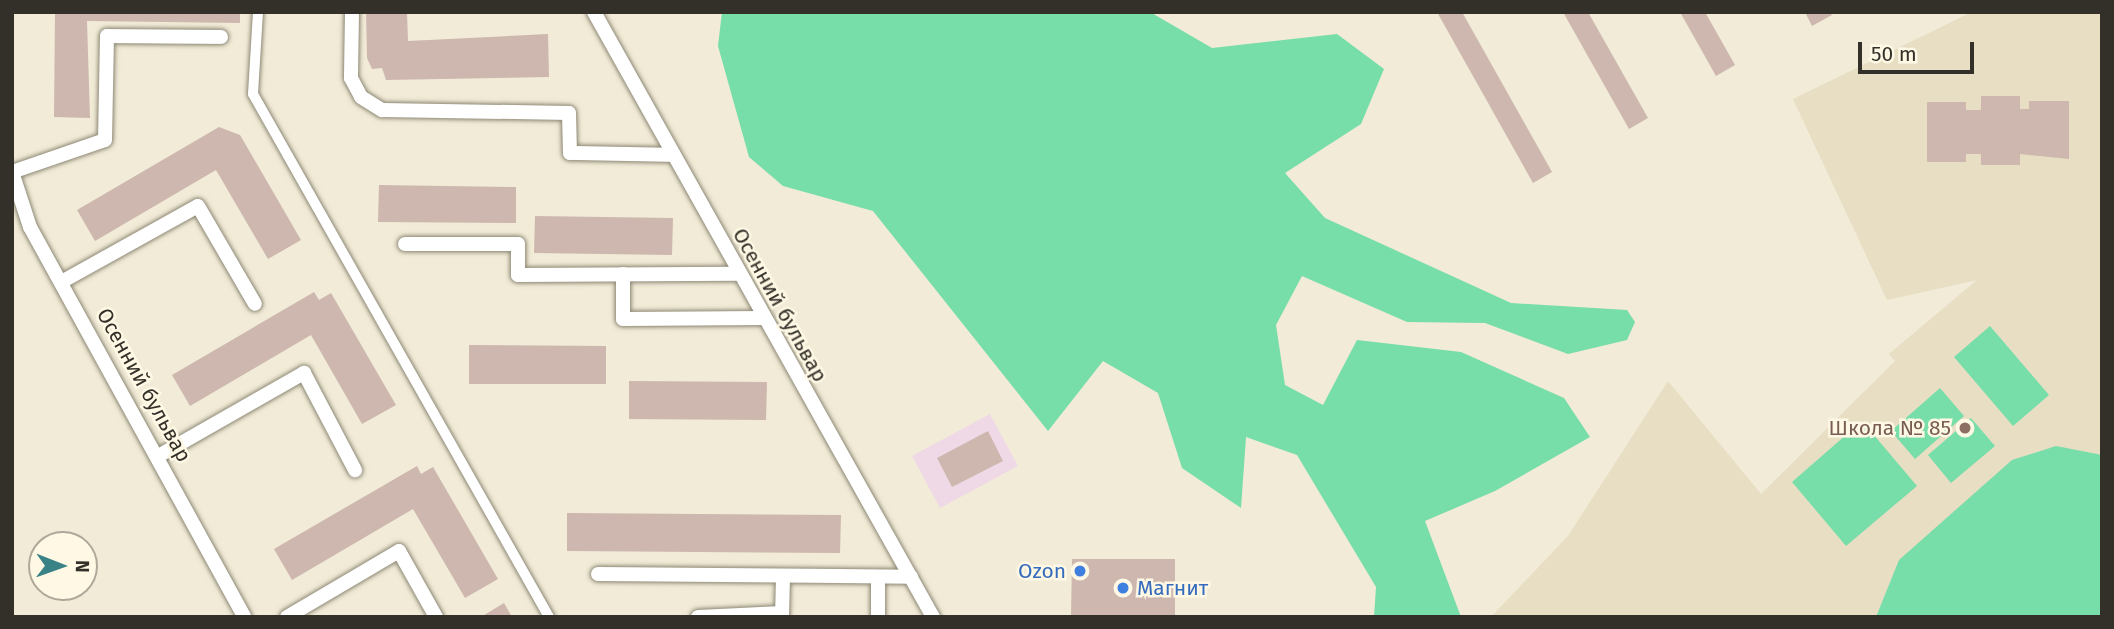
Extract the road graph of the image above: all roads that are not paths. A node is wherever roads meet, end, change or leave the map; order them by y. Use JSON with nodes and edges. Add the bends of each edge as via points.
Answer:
{"nodes":[{"id":1,"x":258,"y":12,"type":"edge"},
{"id":2,"x":352,"y":12,"type":"edge"},
{"id":3,"x":594,"y":12,"type":"edge"},
{"id":4,"x":221,"y":37,"type":"dead end"},
{"id":5,"x":672,"y":155,"type":"junction"},
{"id":6,"x":12,"y":172,"type":"edge"},
{"id":7,"x":405,"y":244,"type":"dead end"},
{"id":8,"x":623,"y":274,"type":"junction"},
{"id":9,"x":739,"y":274,"type":"junction"},
{"id":10,"x":63,"y":281,"type":"junction"},
{"id":11,"x":255,"y":304,"type":"dead end"},
{"id":12,"x":764,"y":318,"type":"junction"},
{"id":13,"x":160,"y":455,"type":"junction"},
{"id":14,"x":355,"y":470,"type":"dead end"},
{"id":15,"x":598,"y":574,"type":"dead end"},
{"id":16,"x":783,"y":576,"type":"junction"},
{"id":17,"x":878,"y":577,"type":"junction"},
{"id":18,"x":911,"y":577,"type":"junction"},
{"id":19,"x":782,"y":615,"type":"edge"},
{"id":20,"x":244,"y":617,"type":"edge"},
{"id":21,"x":287,"y":617,"type":"edge"},
{"id":22,"x":436,"y":617,"type":"edge"},
{"id":23,"x":549,"y":617,"type":"edge"},
{"id":24,"x":698,"y":617,"type":"edge"},
{"id":25,"x":878,"y":617,"type":"edge"},
{"id":26,"x":933,"y":617,"type":"edge"}],
"edges":[{"from":1,"to":23,"type":"street","via":[[253,94]]},
{"from":2,"to":5,"type":"street","via":[[352,78],[362,97],[382,110],[569,113],[570,153]]},
{"from":3,"to":5,"type":"street","name":"Осенний бульвар"},
{"from":4,"to":6,"type":"street","via":[[107,36],[105,140]]},
{"from":5,"to":9,"type":"street","name":"Осенний бульвар"},
{"from":6,"to":10,"type":"street","name":"Осенний бульвар","via":[[30,227]]},
{"from":7,"to":8,"type":"street","via":[[518,244],[518,275]]},
{"from":8,"to":9,"type":"street"},
{"from":8,"to":12,"type":"street","via":[[623,319]]},
{"from":9,"to":12,"type":"street","name":"Осенний бульвар"},
{"from":10,"to":11,"type":"street","via":[[198,206]]},
{"from":10,"to":13,"type":"street","name":"Осенний бульвар"},
{"from":12,"to":18,"type":"street","name":"Осенний бульвар"},
{"from":13,"to":14,"type":"street","via":[[304,373]]},
{"from":13,"to":20,"type":"street","name":"Осенний бульвар"},
{"from":15,"to":16,"type":"street"},
{"from":16,"to":17,"type":"street"},
{"from":16,"to":19,"type":"street"},
{"from":17,"to":18,"type":"street"},
{"from":17,"to":25,"type":"street"},
{"from":18,"to":26,"type":"street","name":"Осенний бульвар"},
{"from":19,"to":24,"type":"street"},
{"from":21,"to":22,"type":"street","via":[[399,551]]}]}
